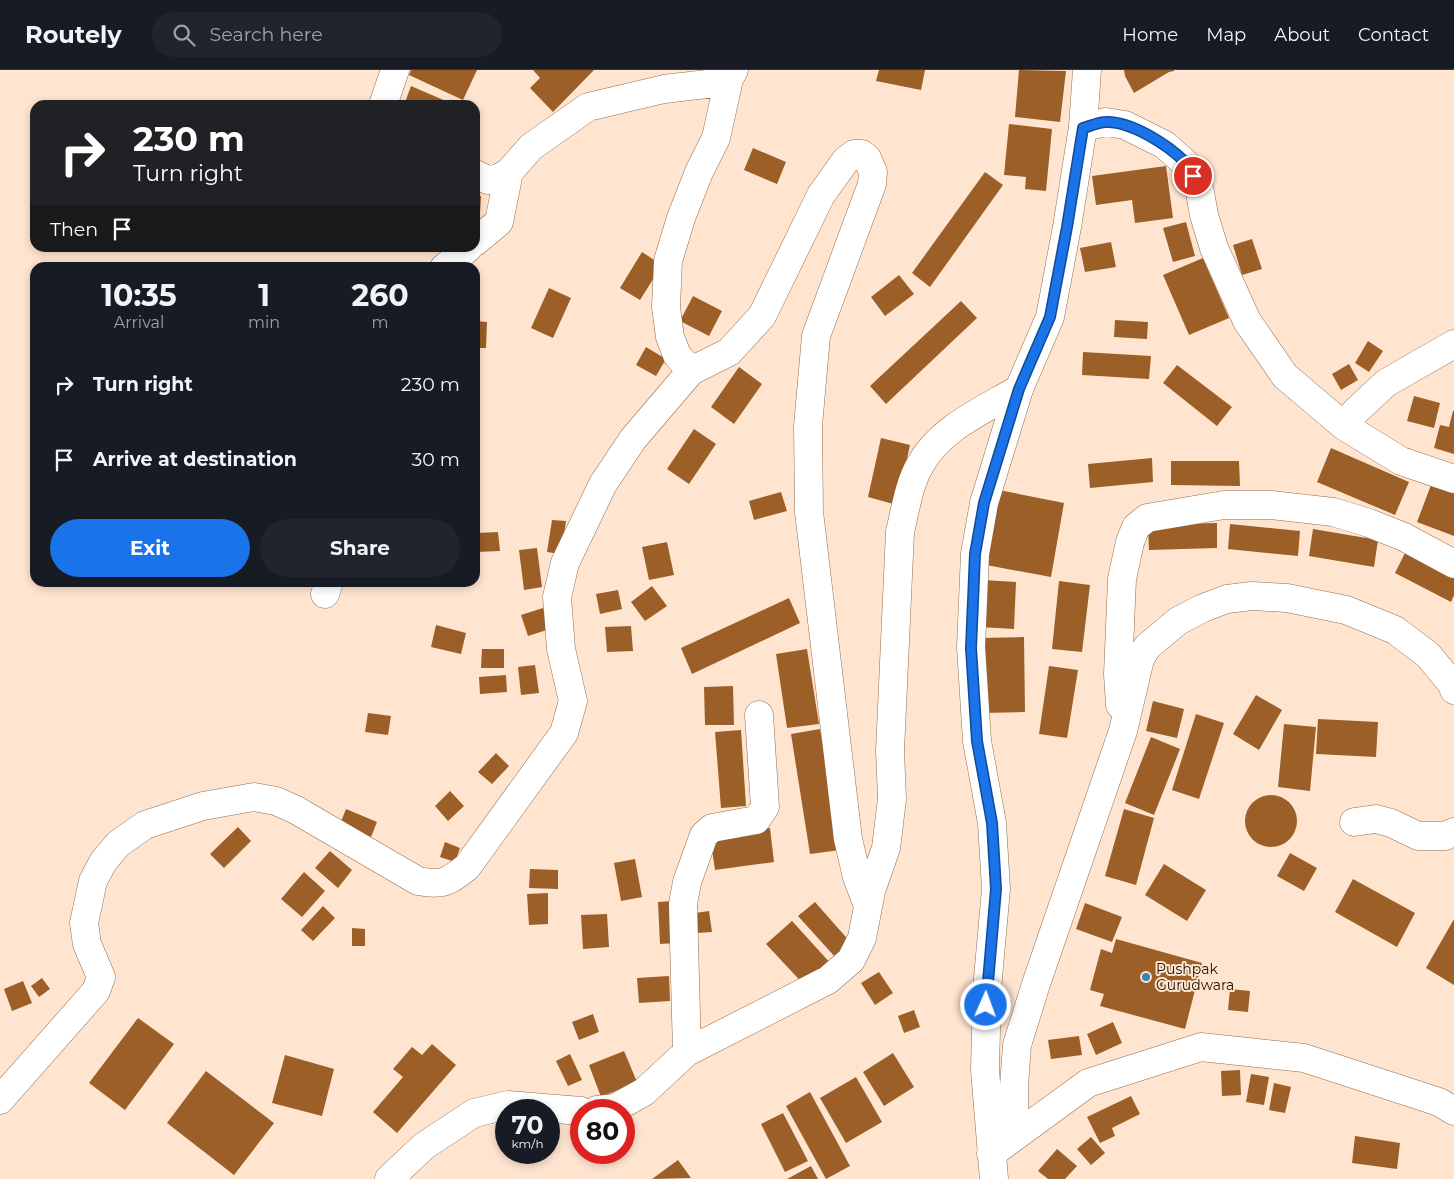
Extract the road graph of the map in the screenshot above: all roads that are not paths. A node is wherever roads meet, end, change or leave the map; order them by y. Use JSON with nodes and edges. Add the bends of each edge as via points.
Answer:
{"nodes":[{"id":1,"x":395,"y":70,"type":"edge"},
{"id":2,"x":1087,"y":70,"type":"edge"},
{"id":3,"x":732,"y":74,"type":"edge"},
{"id":4,"x":385,"y":100,"type":"edge"},
{"id":5,"x":1083,"y":128,"type":"junction"},
{"id":6,"x":510,"y":172,"type":"junction"},
{"id":7,"x":480,"y":176,"type":"edge"},
{"id":8,"x":480,"y":238,"type":"edge"},
{"id":9,"x":463,"y":252,"type":"edge"},
{"id":10,"x":451,"y":262,"type":"edge"},
{"id":11,"x":1454,"y":344,"type":"edge"},
{"id":12,"x":691,"y":371,"type":"junction"},
{"id":13,"x":1019,"y":389,"type":"junction"},
{"id":14,"x":1344,"y":426,"type":"junction"},
{"id":15,"x":1454,"y":479,"type":"edge"},
{"id":16,"x":1454,"y":564,"type":"edge"},
{"id":17,"x":1454,"y":690,"type":"edge"},
{"id":18,"x":759,"y":715,"type":"dead end"},
{"id":19,"x":1123,"y":731,"type":"junction"},
{"id":20,"x":1354,"y":822,"type":"dead end"},
{"id":21,"x":1454,"y":832,"type":"edge"},
{"id":22,"x":868,"y":906,"type":"junction"},
{"id":23,"x":687,"y":1052,"type":"junction"},
{"id":24,"x":631,"y":1099,"type":"edge"},
{"id":25,"x":0,"y":1100,"type":"edge"},
{"id":26,"x":570,"y":1110,"type":"edge"},
{"id":27,"x":1454,"y":1111,"type":"edge"},
{"id":28,"x":1015,"y":1136,"type":"junction"},
{"id":29,"x":992,"y":1166,"type":"edge"},
{"id":30,"x":389,"y":1179,"type":"edge"}],
"edges":[{"from":1,"to":4,"type":"main road"},
{"from":2,"to":5,"type":"main road"},
{"from":3,"to":6,"type":"main road","via":[[715,83],[664,89],[588,108],[531,147]]},
{"from":3,"to":12,"type":"main road","via":[[716,138],[698,172],[668,261],[666,307],[670,337],[677,355]]},
{"from":5,"to":13,"type":"main road","via":[[1050,317]]},
{"from":5,"to":14,"type":"main road","via":[[1106,122],[1125,125],[1165,145],[1186,164],[1200,188],[1214,248],[1247,321],[1285,376]]},
{"from":6,"to":7,"type":"main road","via":[[488,180]]},
{"from":6,"to":8,"type":"main road","via":[[499,222]]},
{"from":9,"to":10,"type":"main road"},
{"from":11,"to":14,"type":"main road","via":[[1386,383]]},
{"from":12,"to":22,"type":"main road","via":[[729,352],[762,316],[821,195],[849,156],[862,154],[867,158],[873,172],[872,184],[816,336],[808,426],[809,512],[848,839]]},
{"from":12,"to":25,"type":"main road","via":[[633,439],[602,484],[565,563],[557,597],[561,649],[572,701],[564,733],[467,867],[451,880],[433,884],[418,881],[296,810],[276,801],[254,797],[203,806],[145,825],[118,844],[93,881],[84,923],[87,944],[101,977],[96,990]]},
{"from":13,"to":22,"type":"main road","via":[[936,442],[919,466],[908,500],[900,532],[893,654],[892,799],[886,848]]},
{"from":13,"to":29,"type":"main road","via":[[984,503],[975,554],[971,648],[977,741],[992,823],[996,889],[987,989],[986,1070]]},
{"from":14,"to":15,"type":"main road","via":[[1401,461]]},
{"from":16,"to":19,"type":"main road","via":[[1404,537],[1333,512],[1271,505],[1224,505],[1147,518],[1136,527],[1122,578],[1118,674]]},
{"from":17,"to":19,"type":"main road","via":[[1428,655],[1395,630],[1346,610],[1287,598],[1244,597],[1186,616],[1147,647],[1140,659]]},
{"from":18,"to":23,"type":"main road","via":[[765,807],[756,820],[712,828],[704,835],[687,882],[683,904]]},
{"from":19,"to":28,"type":"main road","via":[[1017,1045]]},
{"from":20,"to":21,"type":"main road","via":[[1376,818],[1418,836],[1445,836]]},
{"from":22,"to":23,"type":"main road","via":[[862,938],[852,960],[828,980]]},
{"from":23,"to":24,"type":"main road","via":[[644,1092]]},
{"from":26,"to":30,"type":"main road","via":[[508,1105],[474,1112],[424,1146]]},
{"from":27,"to":28,"type":"main road","via":[[1439,1102],[1304,1058],[1201,1047],[1088,1083]]},
{"from":28,"to":29,"type":"main road"}]}
